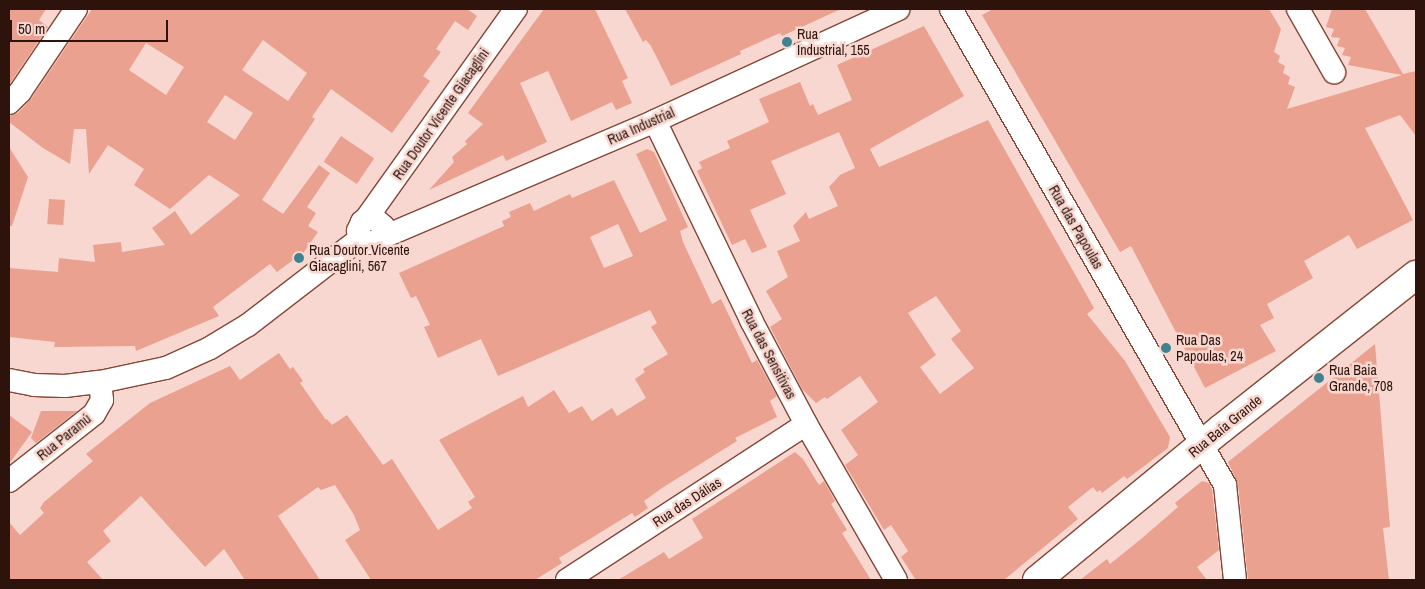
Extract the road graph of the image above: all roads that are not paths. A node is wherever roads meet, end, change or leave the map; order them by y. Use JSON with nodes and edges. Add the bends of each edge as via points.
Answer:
{"nodes":[{"id":1,"x":76,"y":9,"type":"edge"},
{"id":2,"x":516,"y":9,"type":"edge"},
{"id":3,"x":899,"y":9,"type":"edge"},
{"id":4,"x":951,"y":9,"type":"edge"},
{"id":5,"x":1298,"y":9,"type":"edge"},
{"id":6,"x":1334,"y":72,"type":"dead end"},
{"id":7,"x":9,"y":103,"type":"edge"},
{"id":8,"x":656,"y":121,"type":"junction"},
{"id":9,"x":370,"y":231,"type":"junction"},
{"id":10,"x":1416,"y":275,"type":"edge"},
{"id":11,"x":9,"y":380,"type":"edge"},
{"id":12,"x":100,"y":382,"type":"junction"},
{"id":13,"x":806,"y":424,"type":"junction"},
{"id":14,"x":1202,"y":444,"type":"junction"},
{"id":15,"x":9,"y":481,"type":"edge"},
{"id":16,"x":567,"y":580,"type":"edge"},
{"id":17,"x":896,"y":580,"type":"edge"},
{"id":18,"x":1038,"y":580,"type":"edge"},
{"id":19,"x":1235,"y":580,"type":"edge"}],
"edges":[{"from":1,"to":7,"type":"street","via":[[25,85]]},
{"from":2,"to":9,"type":"street","name":"Rua Doutor Vicente Giacaglini"},
{"from":3,"to":8,"type":"street","name":"Rua Industrial"},
{"from":4,"to":14,"type":"street","name":"Rua das Papoulas"},
{"from":5,"to":6,"type":"street"},
{"from":8,"to":9,"type":"street","name":"Rua Industrial"},
{"from":8,"to":13,"type":"street","name":"Rua das Sensitivas","via":[[751,320]]},
{"from":9,"to":12,"type":"street","name":"Rua Doutor Vicente Giacaglini","via":[[284,299],[210,348],[166,368]]},
{"from":10,"to":14,"type":"main road","name":"Rua Baía Grande"},
{"from":11,"to":12,"type":"street","name":"Rua Doutor Vicente Giacaglini","via":[[66,386]]},
{"from":12,"to":15,"type":"street","name":"Rua Paramú","via":[[102,400],[94,414]]},
{"from":13,"to":16,"type":"street","name":"Rua das Dálias"},
{"from":13,"to":17,"type":"street","name":"Rua das Sensitivas"},
{"from":14,"to":18,"type":"main road","name":"Rua Baía Grande"},
{"from":14,"to":19,"type":"street","name":"Rua das Papoulas","via":[[1224,485]]}]}
